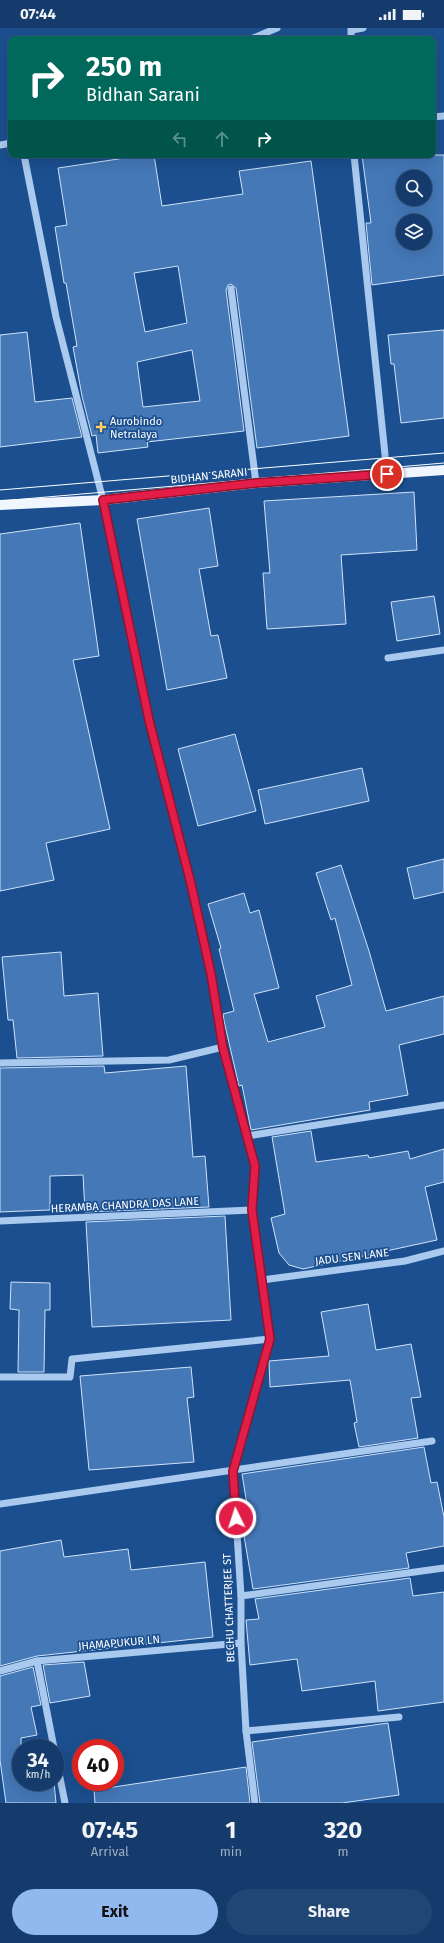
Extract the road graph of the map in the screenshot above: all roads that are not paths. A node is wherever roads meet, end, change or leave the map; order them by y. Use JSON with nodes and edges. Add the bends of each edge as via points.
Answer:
{"nodes":[{"id":1,"x":277,"y":28,"type":"edge"},
{"id":2,"x":362,"y":28,"type":"edge"},
{"id":3,"x":351,"y":29,"type":"edge"},
{"id":4,"x":258,"y":36,"type":"edge"},
{"id":5,"x":25,"y":158,"type":"edge"},
{"id":6,"x":354,"y":158,"type":"edge"},
{"id":7,"x":231,"y":289,"type":"dead end"},
{"id":8,"x":444,"y":470,"type":"edge"},
{"id":9,"x":387,"y":474,"type":"junction"},
{"id":10,"x":256,"y":483,"type":"junction"},
{"id":11,"x":103,"y":500,"type":"junction"},
{"id":12,"x":0,"y":505,"type":"edge"},
{"id":13,"x":444,"y":650,"type":"edge"},
{"id":14,"x":388,"y":658,"type":"dead end"},
{"id":15,"x":223,"y":1048,"type":"junction"},
{"id":16,"x":0,"y":1063,"type":"edge"},
{"id":17,"x":444,"y":1105,"type":"edge"},
{"id":18,"x":247,"y":1136,"type":"junction"},
{"id":19,"x":252,"y":1210,"type":"junction"},
{"id":20,"x":0,"y":1221,"type":"edge"},
{"id":21,"x":444,"y":1250,"type":"edge"},
{"id":22,"x":262,"y":1280,"type":"junction"},
{"id":23,"x":270,"y":1339,"type":"junction"},
{"id":24,"x":0,"y":1377,"type":"edge"},
{"id":25,"x":432,"y":1441,"type":"dead end"},
{"id":26,"x":233,"y":1471,"type":"junction"},
{"id":27,"x":0,"y":1504,"type":"edge"},
{"id":28,"x":444,"y":1568,"type":"edge"},
{"id":29,"x":241,"y":1596,"type":"junction"},
{"id":30,"x":241,"y":1643,"type":"junction"},
{"id":31,"x":37,"y":1661,"type":"junction"},
{"id":32,"x":0,"y":1671,"type":"edge"},
{"id":33,"x":399,"y":1717,"type":"dead end"},
{"id":34,"x":246,"y":1731,"type":"junction"},
{"id":35,"x":52,"y":1739,"type":"edge"},
{"id":36,"x":63,"y":1791,"type":"edge"},
{"id":37,"x":65,"y":1803,"type":"edge"},
{"id":38,"x":255,"y":1803,"type":"edge"}],
"edges":[{"from":1,"to":4,"type":"street"},
{"from":2,"to":3,"type":"street"},
{"from":5,"to":11,"type":"street","name":"BECHU CHATTERJEE ST","via":[[56,317]]},
{"from":6,"to":9,"type":"street"},
{"from":7,"to":10,"type":"street"},
{"from":8,"to":9,"type":"main road","name":"BIDHAN SARANI"},
{"from":9,"to":10,"type":"main road","name":"BIDHAN SARANI"},
{"from":10,"to":11,"type":"main road","name":"BIDHAN SARANI"},
{"from":11,"to":12,"type":"main road","name":"BIDHAN SARANI"},
{"from":11,"to":15,"type":"street","name":"BECHU CHATTERJEE ST","via":[[149,720],[211,974]]},
{"from":13,"to":14,"type":"street"},
{"from":15,"to":16,"type":"street","via":[[169,1060]]},
{"from":15,"to":18,"type":"street","name":"BECHU CHATTERJEE ST"},
{"from":17,"to":18,"type":"street"},
{"from":18,"to":19,"type":"street","name":"BECHU CHATTERJEE ST","via":[[255,1166]]},
{"from":19,"to":20,"type":"street","name":"HERAMBA CHANDRA DAS LANE"},
{"from":19,"to":22,"type":"street","name":"BECHU CHATTERJEE ST"},
{"from":21,"to":22,"type":"street","name":"JADU SEN LANE","via":[[405,1261]]},
{"from":22,"to":23,"type":"street","name":"BECHU CHATTERJEE ST"},
{"from":23,"to":24,"type":"street","via":[[72,1359],[70,1377]]},
{"from":23,"to":26,"type":"street","name":"BECHU CHATTERJEE ST"},
{"from":25,"to":26,"type":"street"},
{"from":26,"to":27,"type":"street"},
{"from":26,"to":29,"type":"street","name":"BECHU CHATTERJEE ST"},
{"from":28,"to":29,"type":"street"},
{"from":29,"to":30,"type":"street","name":"BECHU CHATTERJEE ST"},
{"from":30,"to":31,"type":"street","name":"JHAMAPUKUR LN"},
{"from":30,"to":34,"type":"street","name":"BECHU CHATTERJEE ST"},
{"from":31,"to":32,"type":"street","name":"JHAMAPUKUR LN"},
{"from":31,"to":35,"type":"street"},
{"from":33,"to":34,"type":"street"},
{"from":34,"to":38,"type":"street","name":"BECHU CHATTERJEE ST"},
{"from":36,"to":37,"type":"street"}]}
